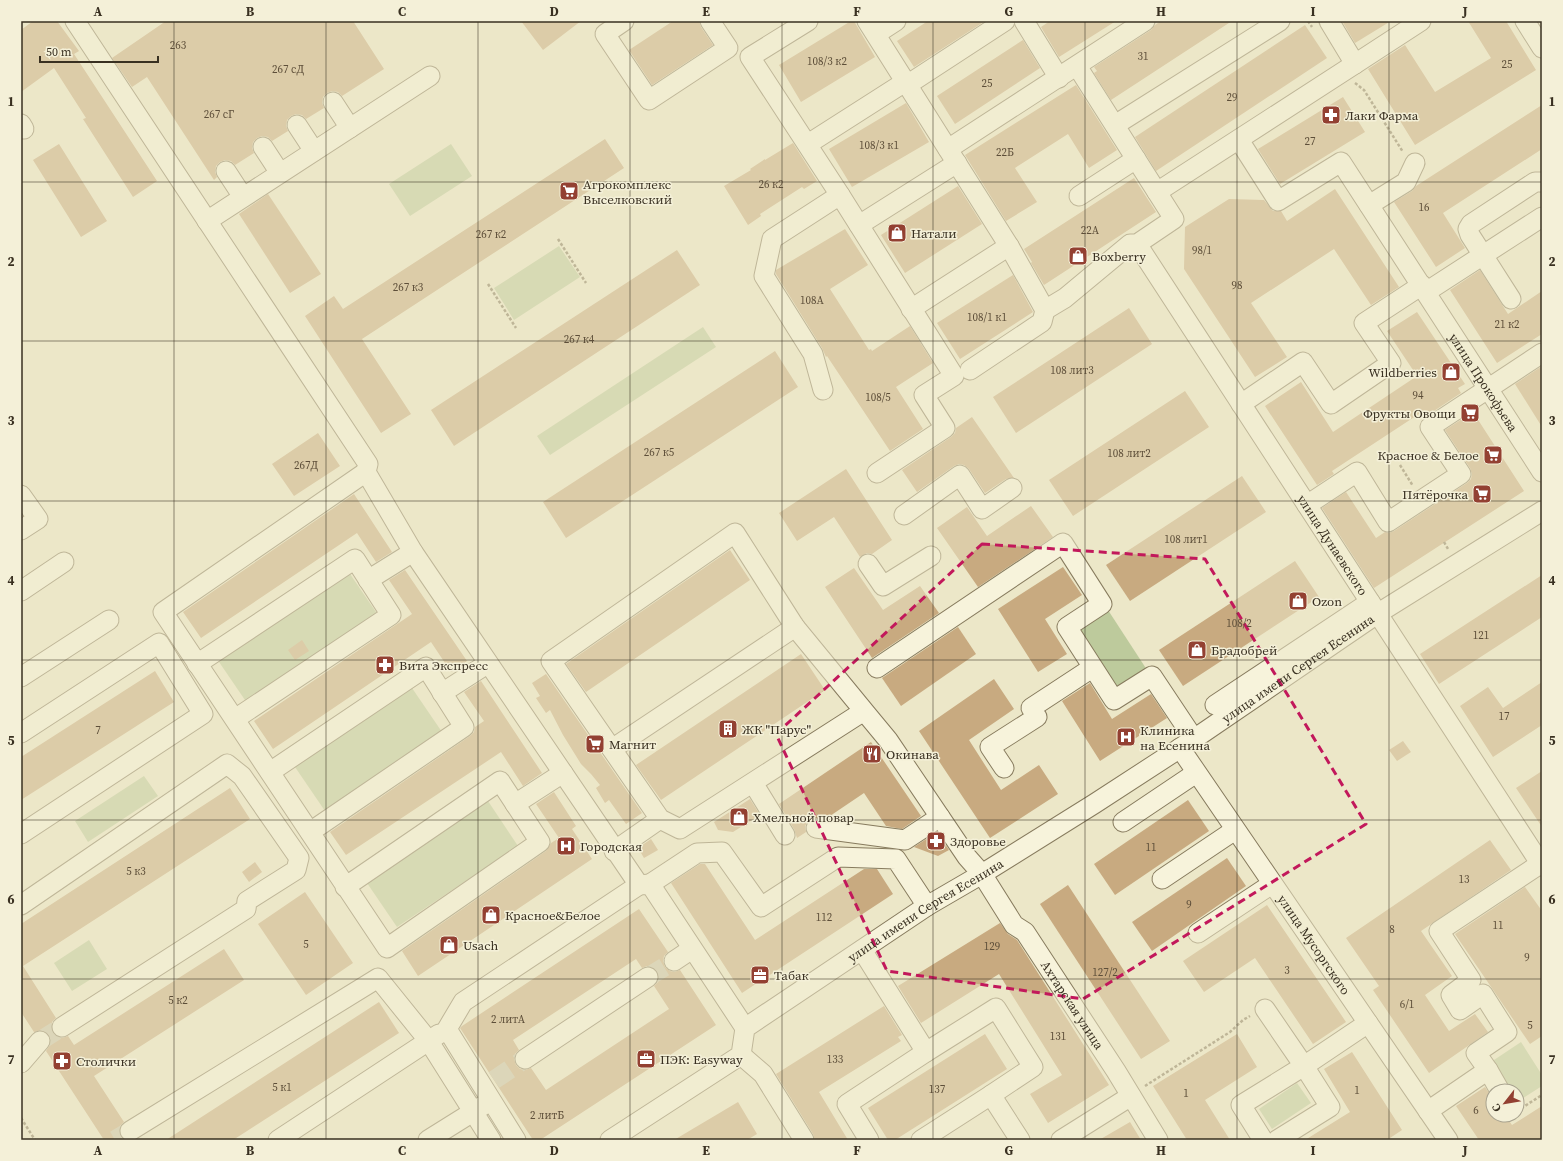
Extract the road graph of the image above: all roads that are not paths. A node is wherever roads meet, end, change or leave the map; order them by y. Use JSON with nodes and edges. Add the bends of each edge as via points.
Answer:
{"nodes":[{"id":1,"x":74,"y":21,"type":"edge"},
{"id":2,"x":624,"y":21,"type":"edge"},
{"id":3,"x":710,"y":21,"type":"edge"},
{"id":4,"x":808,"y":21,"type":"edge"},
{"id":5,"x":896,"y":21,"type":"edge"},
{"id":6,"x":1005,"y":21,"type":"edge"},
{"id":7,"x":1024,"y":21,"type":"edge"},
{"id":8,"x":1145,"y":21,"type":"edge"},
{"id":9,"x":1280,"y":21,"type":"edge"},
{"id":10,"x":1421,"y":21,"type":"edge"},
{"id":11,"x":1525,"y":21,"type":"edge"},
{"id":12,"x":1321,"y":24,"type":"edge"},
{"id":13,"x":871,"y":28,"type":"edge"},
{"id":14,"x":1542,"y":48,"type":"edge"},
{"id":15,"x":1077,"y":66,"type":"junction"},
{"id":16,"x":1348,"y":69,"type":"junction"},
{"id":17,"x":430,"y":76,"type":"dead end"},
{"id":18,"x":1059,"y":78,"type":"junction"},
{"id":19,"x":906,"y":83,"type":"junction"},
{"id":20,"x":333,"y":102,"type":"dead end"},
{"id":21,"x":297,"y":125,"type":"dead end"},
{"id":22,"x":1115,"y":125,"type":"junction"},
{"id":23,"x":350,"y":128,"type":"junction"},
{"id":24,"x":1239,"y":140,"type":"junction"},
{"id":25,"x":808,"y":144,"type":"junction"},
{"id":26,"x":263,"y":147,"type":"dead end"},
{"id":27,"x":314,"y":151,"type":"junction"},
{"id":28,"x":952,"y":156,"type":"junction"},
{"id":29,"x":1136,"y":159,"type":"junction"},
{"id":30,"x":1414,"y":166,"type":"road end"},
{"id":31,"x":226,"y":171,"type":"dead end"},
{"id":32,"x":280,"y":173,"type":"junction"},
{"id":33,"x":1542,"y":182,"type":"edge"},
{"id":34,"x":1157,"y":192,"type":"junction"},
{"id":35,"x":840,"y":195,"type":"junction"},
{"id":36,"x":1079,"y":196,"type":"dead end"},
{"id":37,"x":243,"y":198,"type":"junction"},
{"id":38,"x":1369,"y":205,"type":"junction"},
{"id":39,"x":1542,"y":217,"type":"edge"},
{"id":40,"x":207,"y":221,"type":"junction"},
{"id":41,"x":859,"y":225,"type":"junction"},
{"id":42,"x":1137,"y":244,"type":"junction"},
{"id":43,"x":1009,"y":246,"type":"junction"},
{"id":44,"x":1483,"y":255,"type":"junction"},
{"id":45,"x":1424,"y":288,"type":"junction"},
{"id":46,"x":1511,"y":299,"type":"dead end"},
{"id":47,"x":911,"y":309,"type":"junction"},
{"id":48,"x":1045,"y":310,"type":"junction"},
{"id":49,"x":1542,"y":353,"type":"edge"},
{"id":50,"x":970,"y":370,"type":"dead end"},
{"id":51,"x":1488,"y":388,"type":"junction"},
{"id":52,"x":822,"y":390,"type":"dead end"},
{"id":53,"x":1241,"y":404,"type":"junction"},
{"id":54,"x":366,"y":472,"type":"junction"},
{"id":55,"x":1542,"y":472,"type":"edge"},
{"id":56,"x":877,"y":473,"type":"dead end"},
{"id":57,"x":1012,"y":488,"type":"dead end"},
{"id":58,"x":21,"y":495,"type":"edge"},
{"id":59,"x":1307,"y":505,"type":"junction"},
{"id":60,"x":1542,"y":511,"type":"edge"},
{"id":61,"x":904,"y":515,"type":"dead end"},
{"id":62,"x":21,"y":530,"type":"edge"},
{"id":63,"x":412,"y":552,"type":"junction"},
{"id":64,"x":931,"y":556,"type":"dead end"},
{"id":65,"x":64,"y":562,"type":"dead end"},
{"id":66,"x":868,"y":564,"type":"dead end"},
{"id":67,"x":368,"y":580,"type":"junction"},
{"id":68,"x":21,"y":590,"type":"edge"},
{"id":69,"x":1374,"y":608,"type":"junction"},
{"id":70,"x":109,"y":620,"type":"dead end"},
{"id":71,"x":795,"y":627,"type":"junction"},
{"id":72,"x":198,"y":664,"type":"junction"},
{"id":73,"x":487,"y":664,"type":"junction"},
{"id":74,"x":877,"y":668,"type":"dead end"},
{"id":75,"x":1092,"y":668,"type":"junction"},
{"id":76,"x":21,"y":677,"type":"edge"},
{"id":77,"x":442,"y":693,"type":"junction"},
{"id":78,"x":1215,"y":705,"type":"dead end"},
{"id":79,"x":864,"y":711,"type":"junction"},
{"id":80,"x":235,"y":719,"type":"junction"},
{"id":81,"x":21,"y":733,"type":"edge"},
{"id":82,"x":1187,"y":744,"type":"junction"},
{"id":83,"x":612,"y":749,"type":"junction"},
{"id":84,"x":1004,"y":768,"type":"dead end"},
{"id":85,"x":270,"y":772,"type":"junction"},
{"id":86,"x":563,"y":773,"type":"junction"},
{"id":87,"x":1196,"y":773,"type":"junction"},
{"id":88,"x":753,"y":783,"type":"junction"},
{"id":89,"x":515,"y":804,"type":"junction"},
{"id":90,"x":940,"y":817,"type":"junction"},
{"id":91,"x":660,"y":819,"type":"junction"},
{"id":92,"x":1123,"y":822,"type":"dead end"},
{"id":93,"x":816,"y":828,"type":"dead end"},
{"id":94,"x":1235,"y":830,"type":"junction"},
{"id":95,"x":310,"y":832,"type":"junction"},
{"id":96,"x":21,"y":834,"type":"edge"},
{"id":97,"x":786,"y":835,"type":"dead end"},
{"id":98,"x":614,"y":850,"type":"junction"},
{"id":99,"x":1541,"y":865,"type":"edge"},
{"id":100,"x":982,"y":874,"type":"junction"},
{"id":101,"x":1162,"y":879,"type":"dead end"},
{"id":102,"x":644,"y":884,"type":"junction"},
{"id":103,"x":1272,"y":884,"type":"junction"},
{"id":104,"x":346,"y":887,"type":"junction"},
{"id":105,"x":21,"y":905,"type":"edge"},
{"id":106,"x":927,"y":906,"type":"junction"},
{"id":107,"x":1198,"y":933,"type":"dead end"},
{"id":108,"x":692,"y":949,"type":"junction"},
{"id":109,"x":862,"y":950,"type":"junction"},
{"id":110,"x":674,"y":961,"type":"tunnel mouth"},
{"id":111,"x":648,"y":977,"type":"tunnel mouth"},
{"id":112,"x":1265,"y":1009,"type":"road end"},
{"id":113,"x":1368,"y":1024,"type":"junction"},
{"id":114,"x":62,"y":1027,"type":"tunnel mouth"},
{"id":115,"x":745,"y":1028,"type":"junction"},
{"id":116,"x":447,"y":1029,"type":"junction"},
{"id":117,"x":428,"y":1040,"type":"junction"},
{"id":118,"x":40,"y":1041,"type":"tunnel mouth"},
{"id":119,"x":926,"y":1052,"type":"junction"},
{"id":120,"x":741,"y":1055,"type":"junction"},
{"id":121,"x":525,"y":1059,"type":"tunnel mouth"},
{"id":122,"x":21,"y":1063,"type":"edge"},
{"id":123,"x":1304,"y":1066,"type":"junction"},
{"id":124,"x":1488,"y":1070,"type":"junction"},
{"id":125,"x":1495,"y":1083,"type":"edge"},
{"id":126,"x":489,"y":1089,"type":"junction"},
{"id":127,"x":991,"y":1095,"type":"junction"},
{"id":128,"x":1130,"y":1096,"type":"junction"},
{"id":129,"x":1428,"y":1111,"type":"junction"},
{"id":130,"x":473,"y":1112,"type":"junction"},
{"id":131,"x":130,"y":1131,"type":"tunnel mouth"},
{"id":132,"x":1074,"y":1137,"type":"edge"},
{"id":133,"x":1440,"y":1137,"type":"edge"},
{"id":134,"x":278,"y":1140,"type":"edge"},
{"id":135,"x":428,"y":1140,"type":"edge"},
{"id":136,"x":491,"y":1140,"type":"edge"},
{"id":137,"x":516,"y":1140,"type":"edge"},
{"id":138,"x":610,"y":1140,"type":"edge"},
{"id":139,"x":804,"y":1140,"type":"edge"},
{"id":140,"x":869,"y":1140,"type":"edge"},
{"id":141,"x":921,"y":1140,"type":"edge"},
{"id":142,"x":1020,"y":1140,"type":"edge"},
{"id":143,"x":1158,"y":1140,"type":"edge"},
{"id":144,"x":1264,"y":1140,"type":"edge"},
{"id":145,"x":1277,"y":1140,"type":"edge"}],
"edges":[{"from":1,"to":40,"type":"street"},
{"from":2,"to":3,"type":"street","via":[[605,34],[649,100],[728,48]]},
{"from":4,"to":25,"type":"street","via":[[750,57]]},
{"from":5,"to":13,"type":"street"},
{"from":6,"to":19,"type":"street"},
{"from":7,"to":18,"type":"street"},
{"from":8,"to":15,"type":"street"},
{"from":9,"to":22,"type":"street"},
{"from":10,"to":16,"type":"street"},
{"from":11,"to":14,"type":"street"},
{"from":12,"to":16,"type":"street"},
{"from":13,"to":19,"type":"street"},
{"from":15,"to":18,"type":"street"},
{"from":15,"to":22,"type":"street"},
{"from":16,"to":24,"type":"street"},
{"from":17,"to":23,"type":"street"},
{"from":18,"to":28,"type":"street"},
{"from":19,"to":25,"type":"street"},
{"from":19,"to":28,"type":"street"},
{"from":20,"to":23,"type":"street"},
{"from":21,"to":27,"type":"street"},
{"from":22,"to":29,"type":"street"},
{"from":23,"to":27,"type":"street"},
{"from":24,"to":34,"type":"street"},
{"from":24,"to":38,"type":"street","name":"улица Прокофьева","via":[[1278,201],[1341,162]]},
{"from":25,"to":35,"type":"street"},
{"from":26,"to":32,"type":"street"},
{"from":27,"to":32,"type":"street"},
{"from":28,"to":41,"type":"street"},
{"from":28,"to":43,"type":"street"},
{"from":29,"to":34,"type":"street"},
{"from":29,"to":36,"type":"street"},
{"from":30,"to":38,"type":"street","via":[[1406,182]]},
{"from":31,"to":37,"type":"street"},
{"from":32,"to":37,"type":"street"},
{"from":33,"to":44,"type":"street","via":[[1535,182],[1471,224],[1468,232]]},
{"from":34,"to":42,"type":"street","via":[[1174,219]]},
{"from":35,"to":41,"type":"street"},
{"from":35,"to":52,"type":"street","via":[[772,239],[764,276],[812,354]]},
{"from":37,"to":40,"type":"street"},
{"from":38,"to":45,"type":"street","name":"улица Прокофьева"},
{"from":39,"to":44,"type":"street"},
{"from":40,"to":54,"type":"street","via":[[368,464]]},
{"from":41,"to":47,"type":"street"},
{"from":42,"to":48,"type":"street","via":[[1130,244],[1065,298]]},
{"from":42,"to":53,"type":"street","name":"улица Дунаевского"},
{"from":43,"to":47,"type":"street"},
{"from":43,"to":48,"type":"street"},
{"from":44,"to":45,"type":"street"},
{"from":44,"to":46,"type":"street"},
{"from":45,"to":51,"type":"street","name":"улица Прокофьева"},
{"from":45,"to":53,"type":"street","via":[[1364,323],[1391,363],[1331,404],[1303,362]]},
{"from":47,"to":56,"type":"street","via":[[954,376],[924,395],[945,428]]},
{"from":48,"to":50,"type":"street","via":[[1042,322]]},
{"from":49,"to":51,"type":"street"},
{"from":51,"to":55,"type":"street","name":"улица Прокофьева"},
{"from":51,"to":59,"type":"street","via":[[1430,427],[1461,474],[1388,522],[1356,472]]},
{"from":53,"to":59,"type":"street","name":"улица Дунаевского"},
{"from":54,"to":63,"type":"street"},
{"from":54,"to":72,"type":"street","via":[[163,612]]},
{"from":57,"to":61,"type":"street","via":[[982,509],[960,475]]},
{"from":58,"to":62,"type":"street","via":[[38,519]]},
{"from":59,"to":69,"type":"street","name":"улица Дунаевского"},
{"from":60,"to":69,"type":"street","name":"улица имени Сергея Есенина"},
{"from":63,"to":67,"type":"street"},
{"from":63,"to":73,"type":"street"},
{"from":64,"to":66,"type":"street","via":[[883,586]]},
{"from":65,"to":68,"type":"street"},
{"from":67,"to":72,"type":"street","via":[[355,559]]},
{"from":67,"to":80,"type":"street","via":[[391,615]]},
{"from":69,"to":78,"type":"street"},
{"from":69,"to":82,"type":"street","name":"улица имени Сергея Есенина"},
{"from":69,"to":99,"type":"street","name":"улица Дунаевского"},
{"from":70,"to":76,"type":"street"},
{"from":71,"to":79,"type":"street","name":"Ахтарская улица"},
{"from":71,"to":83,"type":"street"},
{"from":71,"to":83,"type":"street","name":"Ахтарская улица","via":[[735,533],[551,661]]},
{"from":72,"to":80,"type":"street"},
{"from":73,"to":77,"type":"street"},
{"from":73,"to":86,"type":"street"},
{"from":74,"to":75,"type":"street","via":[[1063,543],[1102,604],[1067,627]]},
{"from":75,"to":82,"type":"street","name":"улица Мусоргского","via":[[1114,700],[1152,676]]},
{"from":75,"to":84,"type":"street","via":[[990,747]]},
{"from":77,"to":85,"type":"street","via":[[426,668]]},
{"from":77,"to":95,"type":"street","via":[[464,727]]},
{"from":79,"to":88,"type":"street"},
{"from":79,"to":90,"type":"street","name":"Ахтарская улица","via":[[888,740]]},
{"from":80,"to":85,"type":"street"},
{"from":81,"to":96,"type":"street","via":[[159,643],[203,714]]},
{"from":82,"to":87,"type":"street","name":"улица Мусоргского"},
{"from":82,"to":100,"type":"street","name":"улица имени Сергея Есенина"},
{"from":83,"to":91,"type":"street"},
{"from":85,"to":95,"type":"street"},
{"from":86,"to":89,"type":"street"},
{"from":86,"to":98,"type":"street"},
{"from":87,"to":92,"type":"street"},
{"from":87,"to":94,"type":"street","name":"улица Мусоргского"},
{"from":88,"to":91,"type":"street","via":[[680,829]]},
{"from":88,"to":97,"type":"street"},
{"from":89,"to":104,"type":"street","via":[[500,780]]},
{"from":89,"to":104,"type":"street","via":[[540,842],[387,948]]},
{"from":90,"to":93,"type":"street","via":[[905,840]]},
{"from":90,"to":100,"type":"street","name":"Ахтарская улица"},
{"from":91,"to":98,"type":"street"},
{"from":94,"to":101,"type":"street"},
{"from":94,"to":103,"type":"street","name":"улица Мусоргского"},
{"from":95,"to":104,"type":"street"},
{"from":98,"to":102,"type":"street"},
{"from":99,"to":124,"type":"street","via":[[1439,931],[1471,980],[1451,995],[1460,1010],[1483,994],[1507,1032],[1476,1053]]},
{"from":100,"to":106,"type":"street","name":"улица имени Сергея Есенина"},
{"from":100,"to":128,"type":"street","name":"Ахтарская улица","via":[[1014,925],[1025,932]]},
{"from":102,"to":106,"type":"street","via":[[697,853],[722,852],[761,907],[838,857],[896,859]]},
{"from":102,"to":108,"type":"street"},
{"from":102,"to":116,"type":"street","via":[[463,1002]]},
{"from":103,"to":107,"type":"street"},
{"from":103,"to":113,"type":"street","name":"улица Мусоргского"},
{"from":105,"to":114,"type":"street","via":[[227,764],[242,776],[299,858],[296,870],[247,901],[246,909]]},
{"from":106,"to":109,"type":"street","name":"улица имени Сергея Есенина"},
{"from":108,"to":110,"type":"street"},
{"from":108,"to":115,"type":"street"},
{"from":109,"to":115,"type":"street","name":"улица имени Сергея Есенина"},
{"from":109,"to":119,"type":"street"},
{"from":111,"to":121,"type":"street"},
{"from":112,"to":123,"type":"street"},
{"from":113,"to":123,"type":"street"},
{"from":113,"to":129,"type":"street","name":"улица Мусоргского"},
{"from":115,"to":120,"type":"street"},
{"from":116,"to":117,"type":"street"},
{"from":116,"to":126,"type":"street"},
{"from":117,"to":130,"type":"street"},
{"from":117,"to":131,"type":"street","via":[[378,978]]},
{"from":117,"to":134,"type":"street"},
{"from":118,"to":122,"type":"street"},
{"from":119,"to":127,"type":"street","via":[[996,1008],[1034,1067]]},
{"from":119,"to":140,"type":"street","via":[[847,1104]]},
{"from":120,"to":138,"type":"street"},
{"from":120,"to":139,"type":"street","via":[[763,1074]]},
{"from":123,"to":144,"type":"street","via":[[1240,1105]]},
{"from":123,"to":145,"type":"street","via":[[1330,1107]]},
{"from":124,"to":125,"type":"street"},
{"from":124,"to":129,"type":"street"},
{"from":126,"to":130,"type":"street"},
{"from":126,"to":137,"type":"street"},
{"from":127,"to":141,"type":"street"},
{"from":127,"to":142,"type":"street"},
{"from":128,"to":132,"type":"street"},
{"from":128,"to":143,"type":"street","name":"Ахтарская улица"},
{"from":129,"to":133,"type":"street","name":"улица Мусоргского"},
{"from":130,"to":135,"type":"street"},
{"from":130,"to":136,"type":"street"}]}
